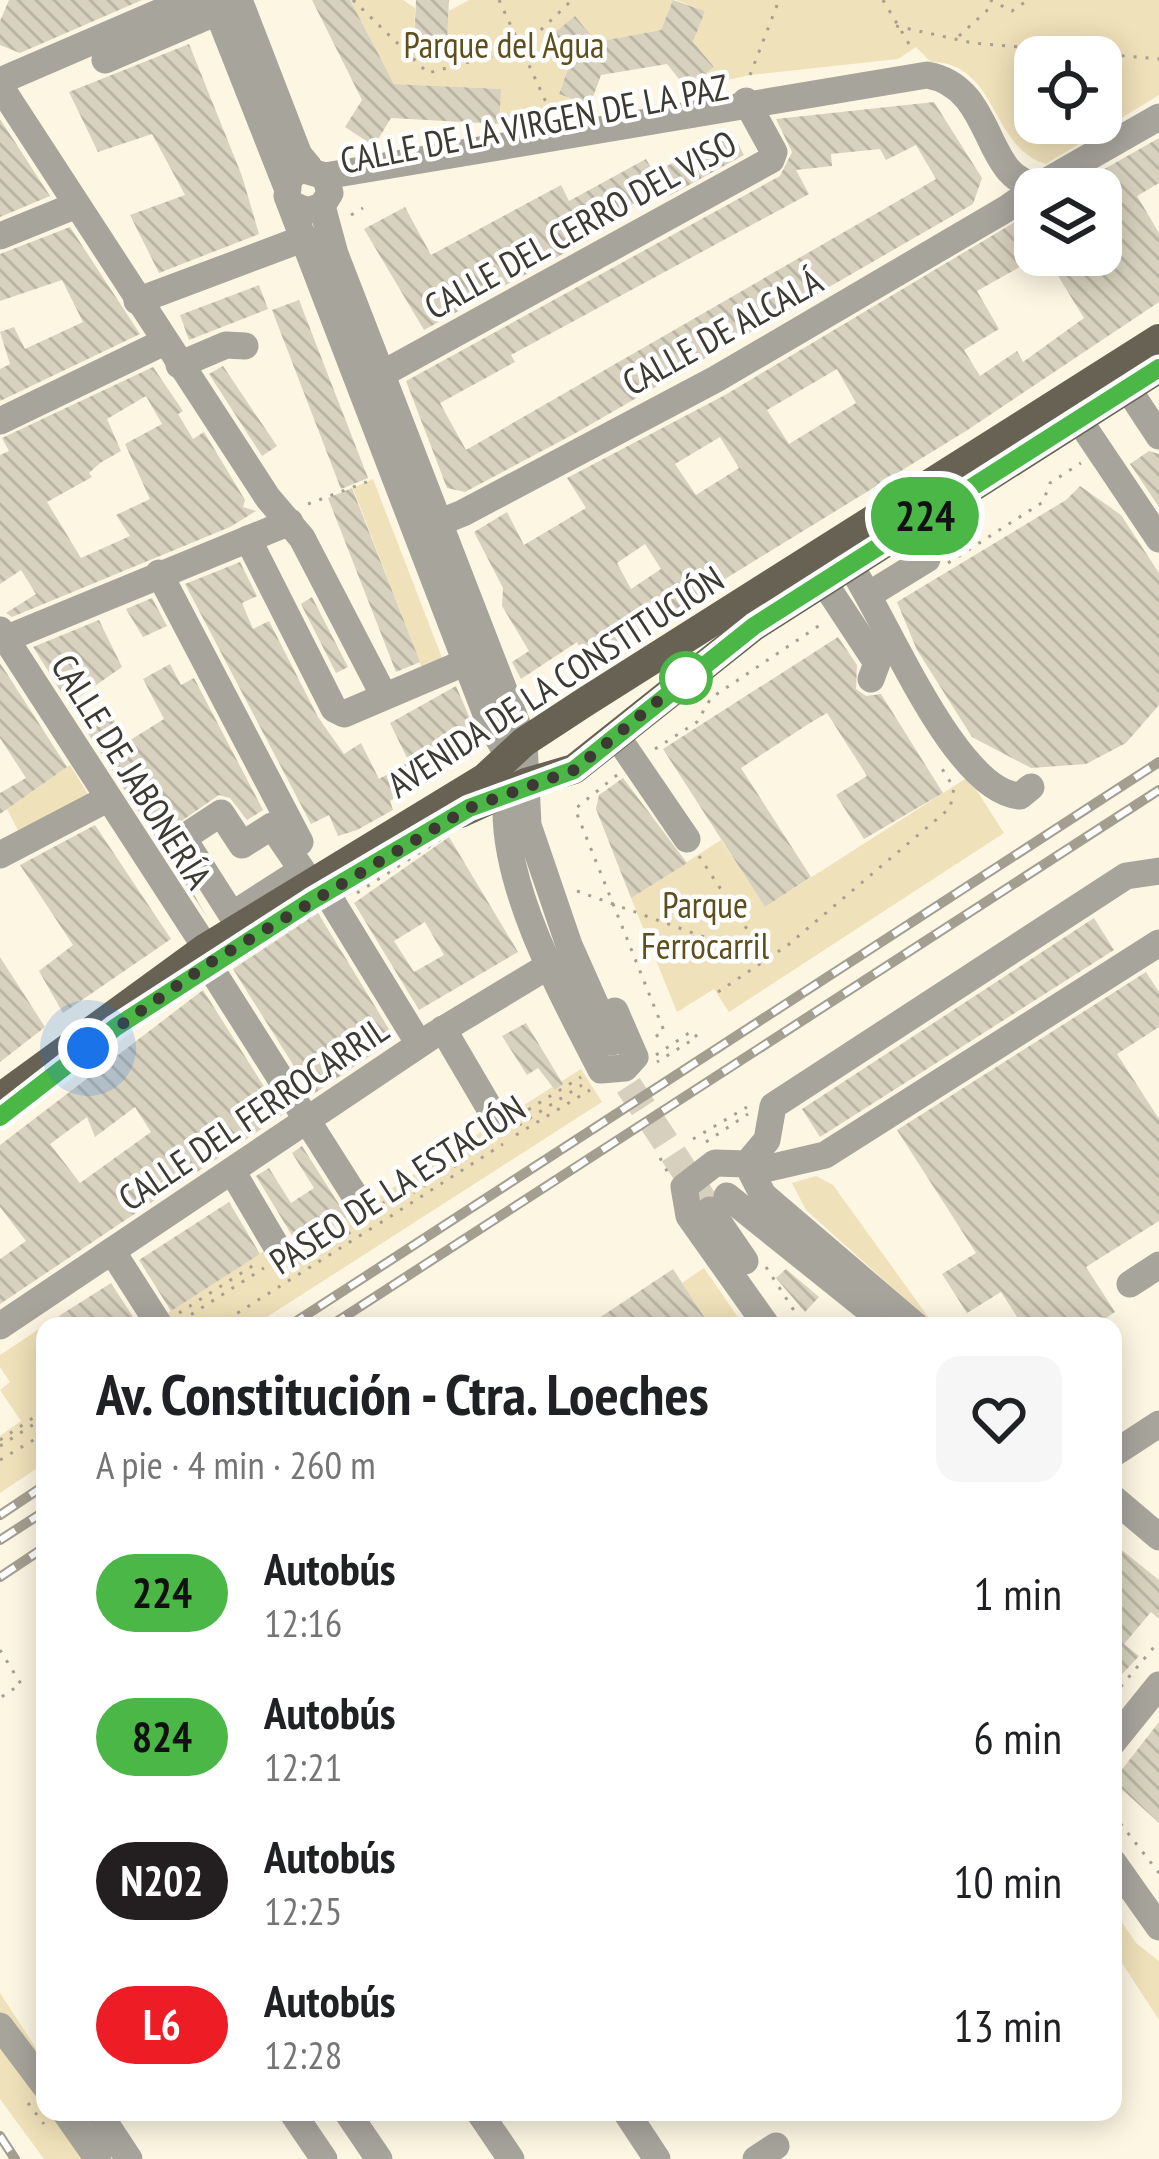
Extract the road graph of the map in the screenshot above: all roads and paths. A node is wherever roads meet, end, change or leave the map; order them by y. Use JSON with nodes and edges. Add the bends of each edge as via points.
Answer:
{"nodes":[{"id":1,"x":188,"y":0,"type":"edge"},
{"id":2,"x":353,"y":0,"type":"edge"},
{"id":3,"x":499,"y":0,"type":"edge"},
{"id":4,"x":572,"y":0,"type":"edge"},
{"id":5,"x":779,"y":0,"type":"edge"},
{"id":6,"x":883,"y":0,"type":"edge"},
{"id":7,"x":1028,"y":0,"type":"edge"},
{"id":8,"x":991,"y":1,"type":"edge"},
{"id":9,"x":223,"y":4,"type":"edge"},
{"id":10,"x":896,"y":26,"type":"junction"},
{"id":11,"x":958,"y":37,"type":"junction"},
{"id":12,"x":522,"y":47,"type":"junction"},
{"id":13,"x":912,"y":49,"type":"dead end"},
{"id":14,"x":1159,"y":59,"type":"edge"},
{"id":15,"x":105,"y":60,"type":"dead end"},
{"id":16,"x":0,"y":84,"type":"edge"},
{"id":17,"x":681,"y":92,"type":"dead end"},
{"id":18,"x":750,"y":98,"type":"junction"},
{"id":19,"x":714,"y":107,"type":"junction"},
{"id":20,"x":551,"y":115,"type":"dead end"},
{"id":21,"x":1159,"y":116,"type":"edge"},
{"id":22,"x":1072,"y":168,"type":"edge"},
{"id":23,"x":1014,"y":174,"type":"edge"},
{"id":24,"x":321,"y":187,"type":"junction"},
{"id":25,"x":290,"y":195,"type":"junction"},
{"id":26,"x":1014,"y":200,"type":"edge"},
{"id":27,"x":74,"y":206,"type":"junction"},
{"id":28,"x":0,"y":236,"type":"edge"},
{"id":29,"x":308,"y":246,"type":"junction"},
{"id":30,"x":142,"y":308,"type":"junction"},
{"id":31,"x":1159,"y":339,"type":"edge"},
{"id":32,"x":244,"y":346,"type":"dead end"},
{"id":33,"x":171,"y":354,"type":"junction"},
{"id":34,"x":1159,"y":368,"type":"edge"},
{"id":35,"x":382,"y":374,"type":"junction"},
{"id":36,"x":1128,"y":388,"type":"junction"},
{"id":37,"x":0,"y":421,"type":"edge"},
{"id":38,"x":1088,"y":436,"type":"junction"},
{"id":39,"x":1159,"y":436,"type":"edge"},
{"id":40,"x":373,"y":479,"type":"dead end"},
{"id":41,"x":284,"y":510,"type":"junction"},
{"id":42,"x":427,"y":527,"type":"junction"},
{"id":43,"x":248,"y":538,"type":"junction"},
{"id":44,"x":1159,"y":539,"type":"edge"},
{"id":45,"x":1159,"y":554,"type":"edge"},
{"id":46,"x":850,"y":564,"type":"junction"},
{"id":47,"x":931,"y":566,"type":"joint"},
{"id":48,"x":159,"y":573,"type":"junction"},
{"id":49,"x":823,"y":581,"type":"junction"},
{"id":50,"x":870,"y":593,"type":"junction"},
{"id":51,"x":842,"y":610,"type":"junction"},
{"id":52,"x":2,"y":636,"type":"edge"},
{"id":53,"x":466,"y":662,"type":"junction"},
{"id":54,"x":625,"y":676,"type":"junction"},
{"id":55,"x":871,"y":679,"type":"dead end"},
{"id":56,"x":383,"y":694,"type":"junction"},
{"id":57,"x":652,"y":710,"type":"junction"},
{"id":58,"x":627,"y":750,"type":"junction"},
{"id":59,"x":934,"y":755,"type":"dead end"},
{"id":60,"x":513,"y":787,"type":"junction"},
{"id":61,"x":1031,"y":787,"type":"dead end"},
{"id":62,"x":107,"y":799,"type":"junction"},
{"id":63,"x":453,"y":831,"type":"dead end"},
{"id":64,"x":687,"y":839,"type":"joint"},
{"id":65,"x":189,"y":847,"type":"junction"},
{"id":66,"x":0,"y":855,"type":"edge"},
{"id":67,"x":152,"y":871,"type":"junction"},
{"id":68,"x":1159,"y":871,"type":"edge"},
{"id":69,"x":574,"y":890,"type":"dead end"},
{"id":70,"x":326,"y":892,"type":"junction"},
{"id":71,"x":612,"y":904,"type":"junction"},
{"id":72,"x":1159,"y":943,"type":"edge"},
{"id":73,"x":767,"y":960,"type":"junction"},
{"id":74,"x":213,"y":961,"type":"junction"},
{"id":75,"x":550,"y":965,"type":"junction"},
{"id":76,"x":718,"y":992,"type":"dead end"},
{"id":77,"x":431,"y":1037,"type":"junction"},
{"id":78,"x":646,"y":1043,"type":"dead end"},
{"id":79,"x":608,"y":1045,"type":"tunnel mouth"},
{"id":80,"x":646,"y":1065,"type":"joint"},
{"id":81,"x":602,"y":1082,"type":"dead end"},
{"id":82,"x":0,"y":1098,"type":"edge"},
{"id":83,"x":0,"y":1117,"type":"edge"},
{"id":84,"x":308,"y":1120,"type":"junction"},
{"id":85,"x":497,"y":1121,"type":"dead end"},
{"id":86,"x":693,"y":1139,"type":"dead end"},
{"id":87,"x":698,"y":1161,"type":"junction"},
{"id":88,"x":749,"y":1168,"type":"junction"},
{"id":89,"x":232,"y":1171,"type":"junction"},
{"id":90,"x":362,"y":1207,"type":"dead end"},
{"id":91,"x":278,"y":1250,"type":"dead end"},
{"id":92,"x":112,"y":1251,"type":"junction"},
{"id":93,"x":764,"y":1263,"type":"dead end"},
{"id":94,"x":1159,"y":1265,"type":"edge"},
{"id":95,"x":1130,"y":1284,"type":"dead end"},
{"id":96,"x":154,"y":1317,"type":"edge"},
{"id":97,"x":232,"y":1317,"type":"edge"},
{"id":98,"x":761,"y":1317,"type":"edge"},
{"id":99,"x":780,"y":1317,"type":"edge"},
{"id":100,"x":798,"y":1317,"type":"edge"},
{"id":101,"x":877,"y":1317,"type":"edge"},
{"id":102,"x":905,"y":1317,"type":"edge"},
{"id":103,"x":0,"y":1326,"type":"edge"},
{"id":104,"x":36,"y":1419,"type":"edge"},
{"id":105,"x":1159,"y":1424,"type":"edge"},
{"id":106,"x":36,"y":1438,"type":"edge"},
{"id":107,"x":0,"y":1443,"type":"edge"},
{"id":108,"x":1122,"y":1448,"type":"edge"},
{"id":109,"x":0,"y":1460,"type":"edge"},
{"id":110,"x":1122,"y":1506,"type":"edge"},
{"id":111,"x":1159,"y":1537,"type":"edge"},
{"id":112,"x":1159,"y":1641,"type":"edge"},
{"id":113,"x":0,"y":1650,"type":"edge"},
{"id":114,"x":1159,"y":1684,"type":"edge"},
{"id":115,"x":1122,"y":1685,"type":"edge"},
{"id":116,"x":0,"y":1698,"type":"edge"},
{"id":117,"x":1122,"y":1731,"type":"edge"},
{"id":118,"x":1122,"y":1826,"type":"edge"},
{"id":119,"x":1159,"y":1873,"type":"edge"},
{"id":120,"x":1122,"y":1875,"type":"edge"},
{"id":121,"x":1159,"y":1928,"type":"edge"},
{"id":122,"x":0,"y":2026,"type":"edge"},
{"id":123,"x":36,"y":2094,"type":"edge"},
{"id":124,"x":48,"y":2121,"type":"edge"},
{"id":125,"x":71,"y":2121,"type":"edge"},
{"id":126,"x":104,"y":2121,"type":"edge"},
{"id":127,"x":298,"y":2121,"type":"edge"},
{"id":128,"x":353,"y":2121,"type":"edge"},
{"id":129,"x":484,"y":2121,"type":"edge"},
{"id":130,"x":632,"y":2121,"type":"edge"},
{"id":131,"x":56,"y":2140,"type":"dead end"},
{"id":132,"x":98,"y":2159,"type":"edge"},
{"id":133,"x":129,"y":2159,"type":"edge"},
{"id":134,"x":324,"y":2159,"type":"edge"},
{"id":135,"x":379,"y":2159,"type":"edge"},
{"id":136,"x":511,"y":2159,"type":"edge"},
{"id":137,"x":657,"y":2159,"type":"edge"}],
"edges":[{"from":1,"to":16,"type":"street"},
{"from":2,"to":12,"type":"path","via":[[428,73]]},
{"from":3,"to":12,"type":"path"},
{"from":4,"to":12,"type":"path"},
{"from":5,"to":18,"type":"path"},
{"from":6,"to":10,"type":"path"},
{"from":7,"to":8,"type":"path","via":[[1012,11]]},
{"from":8,"to":11,"type":"path"},
{"from":9,"to":15,"type":"street"},
{"from":9,"to":24,"type":"street"},
{"from":9,"to":25,"type":"street"},
{"from":10,"to":11,"type":"path"},
{"from":10,"to":13,"type":"path"},
{"from":11,"to":14,"type":"path"},
{"from":12,"to":20,"type":"path"},
{"from":16,"to":27,"type":"street"},
{"from":17,"to":19,"type":"path","via":[[703,88]]},
{"from":18,"to":19,"type":"street","name":"CALLE DE LA VIRGEN DE LA PAZ"},
{"from":18,"to":23,"type":"street","name":"CALLE DE LA VIRGEN DE LA PAZ","via":[[947,78],[967,91]]},
{"from":18,"to":24,"type":"street","name":"CALLE DE LA VIRGEN DE LA PAZ"},
{"from":18,"to":35,"type":"street","name":"CALLE DEL CERRO DEL VISO","via":[[771,160]]},
{"from":19,"to":24,"type":"street","name":"CALLE DE LA VIRGEN DE LA PAZ"},
{"from":21,"to":22,"type":"street","name":"CALLE DE ALCALÁ"},
{"from":24,"to":25,"type":"street","via":[[307,211]]},
{"from":24,"to":25,"type":"street","via":[[294,172]]},
{"from":24,"to":35,"type":"street"},
{"from":25,"to":29,"type":"street"},
{"from":26,"to":42,"type":"street","name":"CALLE DE ALCALÁ","via":[[716,379]]},
{"from":27,"to":28,"type":"street"},
{"from":27,"to":30,"type":"street"},
{"from":29,"to":30,"type":"street"},
{"from":29,"to":30,"type":"street","via":[[212,263]]},
{"from":29,"to":42,"type":"street"},
{"from":30,"to":33,"type":"street"},
{"from":31,"to":54,"type":"main road","name":"AVENIDA DE LA CONSTITUCIÓN"},
{"from":32,"to":33,"type":"street"},
{"from":33,"to":37,"type":"street"},
{"from":33,"to":41,"type":"street"},
{"from":34,"to":36,"type":"main road","name":"AVENIDA DE LA CONSTITUCIÓN"},
{"from":35,"to":42,"type":"street"},
{"from":36,"to":38,"type":"main road","name":"AVENIDA DE LA CONSTITUCIÓN"},
{"from":36,"to":39,"type":"street"},
{"from":38,"to":44,"type":"street"},
{"from":38,"to":45,"type":"street"},
{"from":38,"to":46,"type":"main road","name":"AVENIDA DE LA CONSTITUCIÓN"},
{"from":38,"to":47,"type":"path","via":[[1043,502]]},
{"from":40,"to":41,"type":"path"},
{"from":41,"to":43,"type":"street"},
{"from":41,"to":56,"type":"street"},
{"from":42,"to":53,"type":"street"},
{"from":42,"to":60,"type":"street"},
{"from":43,"to":48,"type":"street"},
{"from":43,"to":56,"type":"street","via":[[334,709],[344,714]]},
{"from":46,"to":49,"type":"main road","name":"AVENIDA DE LA CONSTITUCIÓN"},
{"from":46,"to":50,"type":"street"},
{"from":47,"to":50,"type":"street"},
{"from":48,"to":52,"type":"street"},
{"from":48,"to":70,"type":"street"},
{"from":49,"to":51,"type":"street"},
{"from":49,"to":57,"type":"main road","name":"AVENIDA DE LA CONSTITUCIÓN","via":[[703,664]]},
{"from":50,"to":61,"type":"street","via":[[970,765],[1008,795]]},
{"from":51,"to":55,"type":"street","via":[[878,663]]},
{"from":51,"to":58,"type":"path","via":[[711,698],[697,722]]},
{"from":52,"to":62,"type":"street","name":"CALLE DE JABONERÍA"},
{"from":53,"to":56,"type":"street"},
{"from":53,"to":60,"type":"street"},
{"from":54,"to":57,"type":"main road","via":[[596,704],[592,727],[603,734]]},
{"from":54,"to":60,"type":"main road","name":"AVENIDA DE LA CONSTITUCIÓN"},
{"from":57,"to":58,"type":"main road","name":"AVENIDA DE LA CONSTITUCIÓN"},
{"from":58,"to":60,"type":"main road","name":"AVENIDA DE LA CONSTITUCIÓN"},
{"from":58,"to":64,"type":"street"},
{"from":58,"to":71,"type":"path","via":[[575,809]]},
{"from":59,"to":73,"type":"path","via":[[954,788],[950,808]]},
{"from":60,"to":70,"type":"main road","name":"AVENIDA DE LA CONSTITUCIÓN"},
{"from":60,"to":75,"type":"street","via":[[506,844]]},
{"from":60,"to":75,"type":"street","via":[[634,1047],[625,1068],[601,1070]]},
{"from":60,"to":79,"type":"street"},
{"from":62,"to":66,"type":"street"},
{"from":62,"to":67,"type":"street","name":"CALLE DE JABONERÍA"},
{"from":63,"to":70,"type":"path"},
{"from":64,"to":73,"type":"path"},
{"from":65,"to":65,"type":"street","via":[[232,914],[302,870],[272,826],[242,845],[221,813],[183,838]]},
{"from":65,"to":67,"type":"street"},
{"from":67,"to":74,"type":"street","name":"CALLE DE JABONERÍA"},
{"from":68,"to":88,"type":"street","via":[[1126,876],[773,1106]]},
{"from":69,"to":71,"type":"path"},
{"from":70,"to":74,"type":"main road","name":"AVENIDA DE LA CONSTITUCIÓN"},
{"from":70,"to":74,"type":"path","via":[[326,906]]},
{"from":70,"to":77,"type":"street"},
{"from":71,"to":73,"type":"path"},
{"from":71,"to":78,"type":"path","via":[[664,1031]]},
{"from":72,"to":88,"type":"street","via":[[825,1155]]},
{"from":73,"to":76,"type":"path"},
{"from":74,"to":82,"type":"main road","name":"AVENIDA DE LA CONSTITUCIÓN"},
{"from":74,"to":83,"type":"main road","name":"AVENIDA DE LA CONSTITUCIÓN"},
{"from":74,"to":84,"type":"street","name":"CALLE DE JABONERÍA"},
{"from":75,"to":77,"type":"street","name":"CALLE DEL FERROCARRIL"},
{"from":77,"to":84,"type":"street","name":"CALLE DEL FERROCARRIL"},
{"from":77,"to":85,"type":"street"},
{"from":80,"to":80,"type":"path","via":[[692,1031],[697,1037]]},
{"from":81,"to":97,"type":"path","name":"PASEO DE LA ESTACIÓN"},
{"from":84,"to":89,"type":"street","name":"CALLE DEL FERROCARRIL"},
{"from":84,"to":90,"type":"street","name":"CALLE DE JABONERÍA"},
{"from":86,"to":87,"type":"path","via":[[745,1105],[751,1112]]},
{"from":87,"to":88,"type":"street"},
{"from":87,"to":98,"type":"street","via":[[684,1187],[689,1216]]},
{"from":88,"to":102,"type":"street","via":[[763,1195]]},
{"from":89,"to":91,"type":"street"},
{"from":89,"to":92,"type":"street","name":"CALLE DEL FERROCARRIL"},
{"from":92,"to":96,"type":"street"},
{"from":92,"to":103,"type":"street","name":"CALLE DEL FERROCARRIL"},
{"from":93,"to":100,"type":"path"},
{"from":94,"to":95,"type":"street"},
{"from":99,"to":101,"type":"street","via":[[719,1203]]},
{"from":104,"to":107,"type":"path"},
{"from":105,"to":108,"type":"street"},
{"from":106,"to":109,"type":"path"},
{"from":110,"to":111,"type":"street"},
{"from":112,"to":115,"type":"path"},
{"from":113,"to":116,"type":"path","via":[[22,1684]]},
{"from":114,"to":117,"type":"street"},
{"from":118,"to":119,"type":"path"},
{"from":120,"to":121,"type":"street"},
{"from":122,"to":123,"type":"street"},
{"from":124,"to":131,"type":"path"},
{"from":125,"to":132,"type":"street"},
{"from":126,"to":133,"type":"street"},
{"from":127,"to":134,"type":"street"},
{"from":128,"to":135,"type":"street"},
{"from":129,"to":136,"type":"street"},
{"from":130,"to":137,"type":"street"}]}
